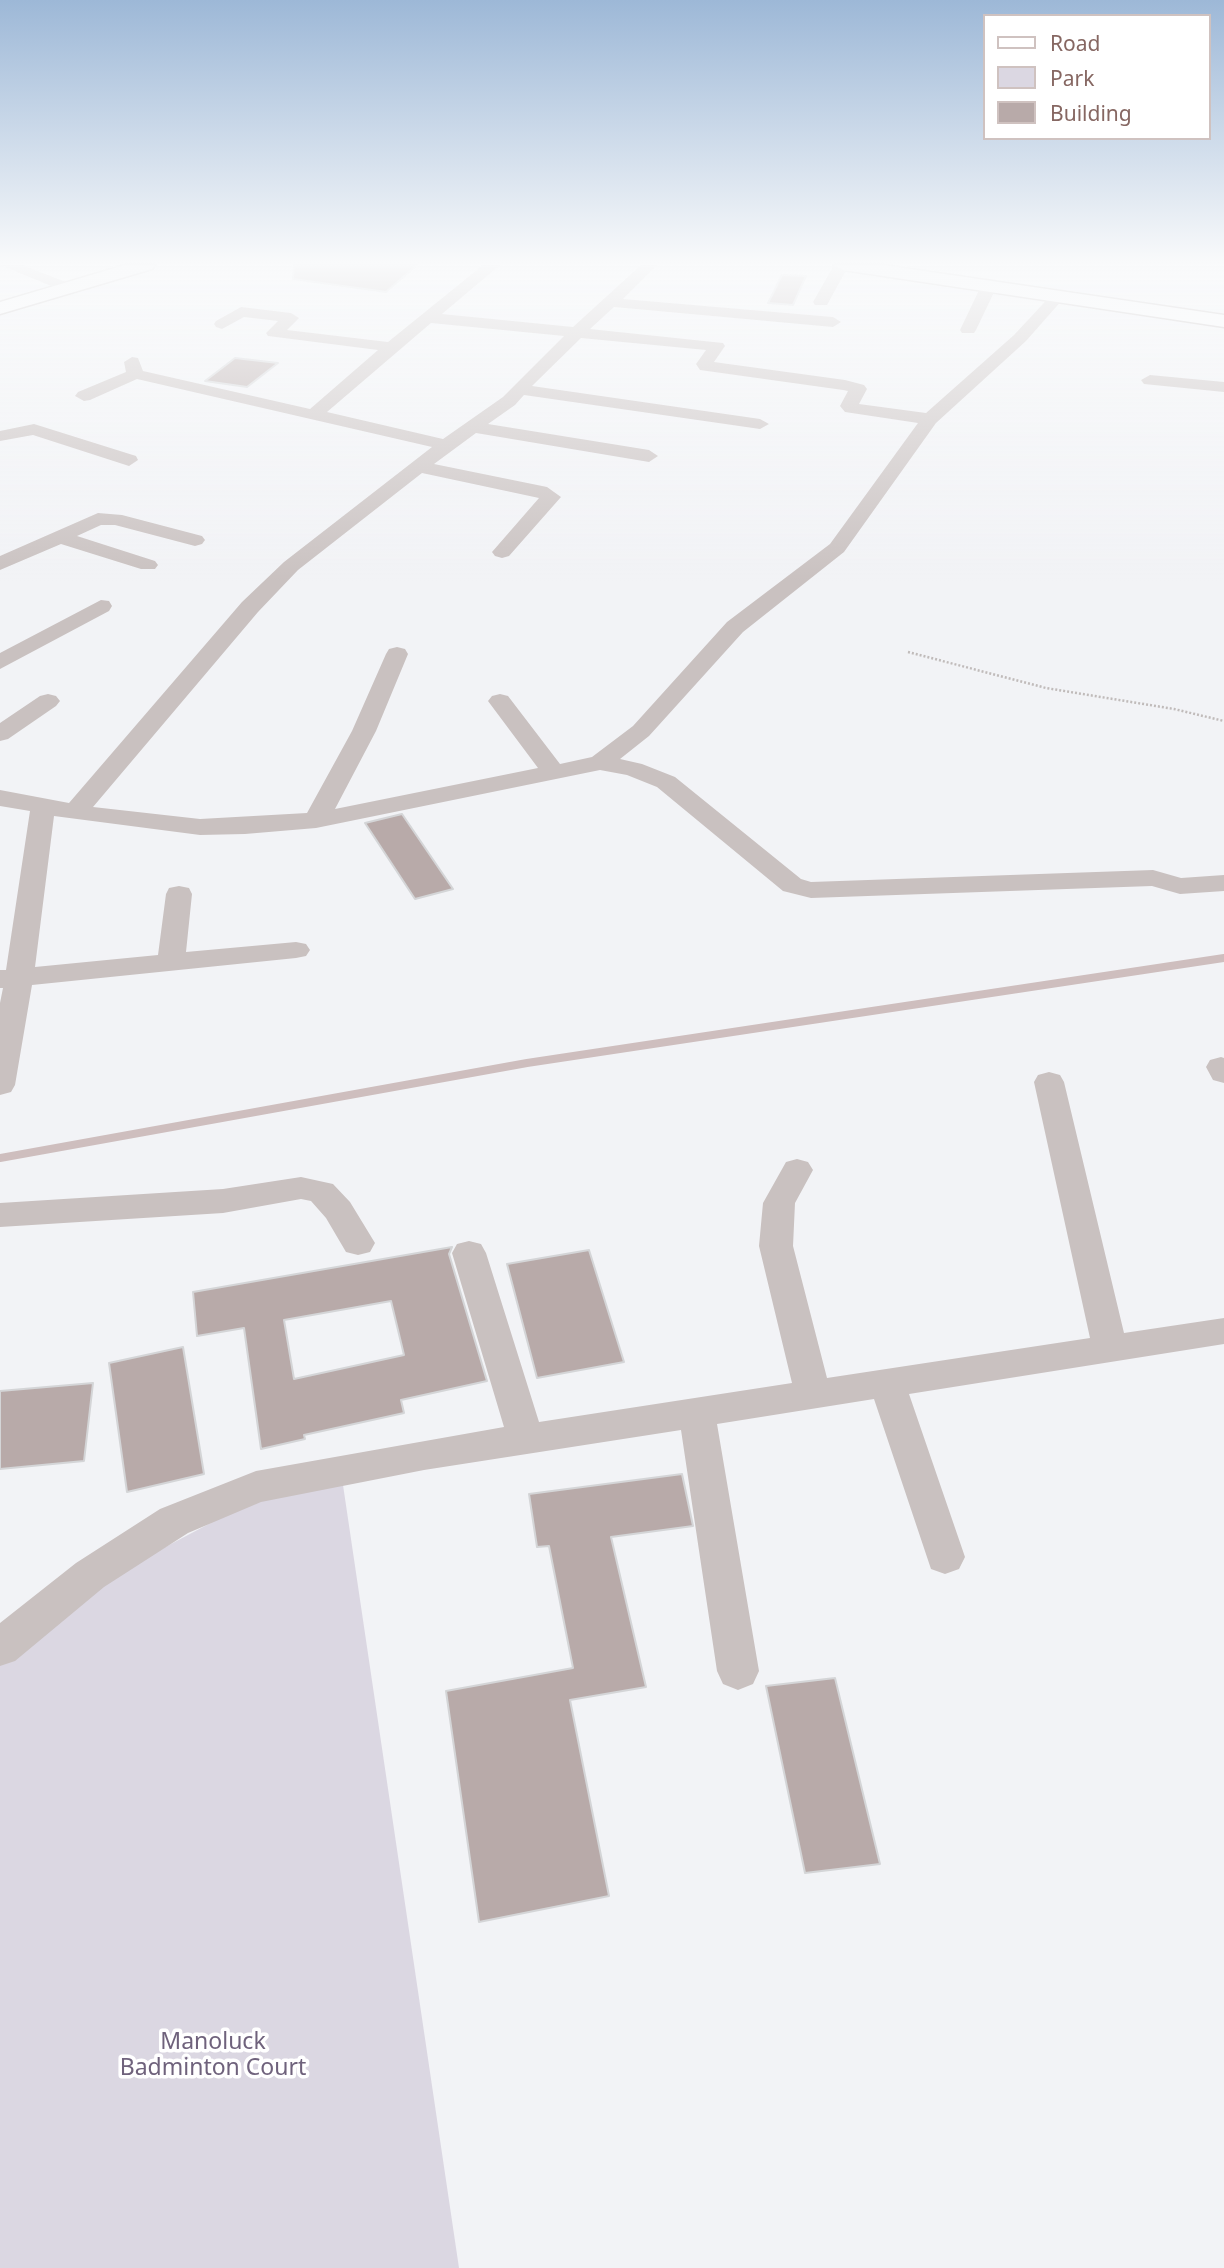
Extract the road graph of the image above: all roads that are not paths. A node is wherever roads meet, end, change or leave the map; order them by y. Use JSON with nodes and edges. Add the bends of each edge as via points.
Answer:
{"nodes":[{"id":1,"x":129,"y":371,"type":"edge"},
{"id":2,"x":145,"y":371,"type":"edge"},
{"id":3,"x":364,"y":371,"type":"edge"},
{"id":4,"x":538,"y":371,"type":"edge"},
{"id":5,"x":741,"y":371,"type":"edge"},
{"id":6,"x":984,"y":371,"type":"edge"},
{"id":7,"x":1150,"y":380,"type":"dead end"},
{"id":8,"x":1224,"y":387,"type":"edge"},
{"id":9,"x":520,"y":389,"type":"junction"},
{"id":10,"x":84,"y":396,"type":"dead end"},
{"id":11,"x":312,"y":416,"type":"junction"},
{"id":12,"x":930,"y":419,"type":"junction"},
{"id":13,"x":760,"y":424,"type":"dead end"},
{"id":14,"x":474,"y":427,"type":"junction"},
{"id":15,"x":0,"y":436,"type":"edge"},
{"id":16,"x":446,"y":445,"type":"junction"},
{"id":17,"x":649,"y":456,"type":"dead end"},
{"id":18,"x":129,"y":460,"type":"dead end"},
{"id":19,"x":418,"y":466,"type":"junction"},
{"id":20,"x":60,"y":537,"type":"junction"},
{"id":21,"x":195,"y":540,"type":"dead end"},
{"id":22,"x":502,"y":551,"type":"dead end"},
{"id":23,"x":0,"y":564,"type":"edge"},
{"id":24,"x":148,"y":565,"type":"dead end"},
{"id":25,"x":101,"y":606,"type":"dead end"},
{"id":26,"x":397,"y":654,"type":"dead end"},
{"id":27,"x":0,"y":662,"type":"edge"},
{"id":28,"x":48,"y":701,"type":"dead end"},
{"id":29,"x":500,"y":701,"type":"dead end"},
{"id":30,"x":0,"y":734,"type":"edge"},
{"id":31,"x":600,"y":763,"type":"junction"},
{"id":32,"x":554,"y":773,"type":"junction"},
{"id":33,"x":0,"y":798,"type":"edge"},
{"id":34,"x":43,"y":807,"type":"junction"},
{"id":35,"x":75,"y":812,"type":"junction"},
{"id":36,"x":316,"y":820,"type":"junction"},
{"id":37,"x":1224,"y":883,"type":"edge"},
{"id":38,"x":179,"y":894,"type":"dead end"},
{"id":39,"x":296,"y":950,"type":"dead end"},
{"id":40,"x":171,"y":962,"type":"junction"},
{"id":41,"x":9,"y":978,"type":"edge"},
{"id":42,"x":1049,"y":1082,"type":"dead end"},
{"id":43,"x":0,"y":1085,"type":"edge"},
{"id":44,"x":797,"y":1170,"type":"dead end"},
{"id":45,"x":0,"y":1215,"type":"edge"},
{"id":46,"x":358,"y":1243,"type":"dead end"},
{"id":47,"x":469,"y":1253,"type":"dead end"},
{"id":48,"x":1224,"y":1331,"type":"edge"},
{"id":49,"x":1110,"y":1349,"type":"junction"},
{"id":50,"x":887,"y":1382,"type":"junction"},
{"id":51,"x":813,"y":1394,"type":"junction"},
{"id":52,"x":697,"y":1412,"type":"junction"},
{"id":53,"x":526,"y":1439,"type":"junction"},
{"id":54,"x":945,"y":1557,"type":"dead end"},
{"id":55,"x":0,"y":1648,"type":"edge"},
{"id":56,"x":738,"y":1671,"type":"dead end"}],
"edges":[{"from":1,"to":10,"type":"street"},
{"from":2,"to":11,"type":"street"},
{"from":3,"to":11,"type":"street"},
{"from":4,"to":9,"type":"street"},
{"from":5,"to":12,"type":"street","via":[[845,385],[858,389],[851,408]]},
{"from":6,"to":12,"type":"street"},
{"from":7,"to":8,"type":"street"},
{"from":9,"to":13,"type":"street"},
{"from":9,"to":14,"type":"street"},
{"from":11,"to":16,"type":"street"},
{"from":12,"to":31,"type":"street","via":[[837,548],[710,652],[641,731]]},
{"from":14,"to":16,"type":"street"},
{"from":14,"to":17,"type":"street"},
{"from":15,"to":18,"type":"street","via":[[34,429]]},
{"from":16,"to":19,"type":"street"},
{"from":19,"to":22,"type":"street","via":[[551,497]]},
{"from":19,"to":35,"type":"street","via":[[291,566],[250,607]]},
{"from":20,"to":21,"type":"street","via":[[98,519],[115,519]]},
{"from":20,"to":23,"type":"street"},
{"from":20,"to":24,"type":"street"},
{"from":25,"to":27,"type":"street"},
{"from":26,"to":36,"type":"street","via":[[364,731]]},
{"from":28,"to":30,"type":"street"},
{"from":29,"to":32,"type":"street"},
{"from":31,"to":32,"type":"street"},
{"from":31,"to":37,"type":"street","via":[[666,782],[792,885],[811,890],[1153,878],[1180,886]]},
{"from":32,"to":36,"type":"street"},
{"from":33,"to":34,"type":"street"},
{"from":34,"to":35,"type":"street"},
{"from":34,"to":41,"type":"street"},
{"from":35,"to":36,"type":"street","via":[[200,827]]},
{"from":38,"to":40,"type":"street"},
{"from":39,"to":40,"type":"street"},
{"from":40,"to":41,"type":"street"},
{"from":41,"to":43,"type":"street"},
{"from":42,"to":49,"type":"street"},
{"from":44,"to":51,"type":"street","via":[[779,1203],[776,1246]]},
{"from":45,"to":46,"type":"street","via":[[223,1200],[301,1188],[321,1192]]},
{"from":47,"to":53,"type":"street"},
{"from":48,"to":49,"type":"street"},
{"from":49,"to":50,"type":"street"},
{"from":50,"to":51,"type":"street"},
{"from":50,"to":54,"type":"street"},
{"from":51,"to":52,"type":"street"},
{"from":52,"to":53,"type":"street"},
{"from":52,"to":56,"type":"street"},
{"from":53,"to":55,"type":"street","via":[[256,1487],[174,1521],[90,1575]]}]}
